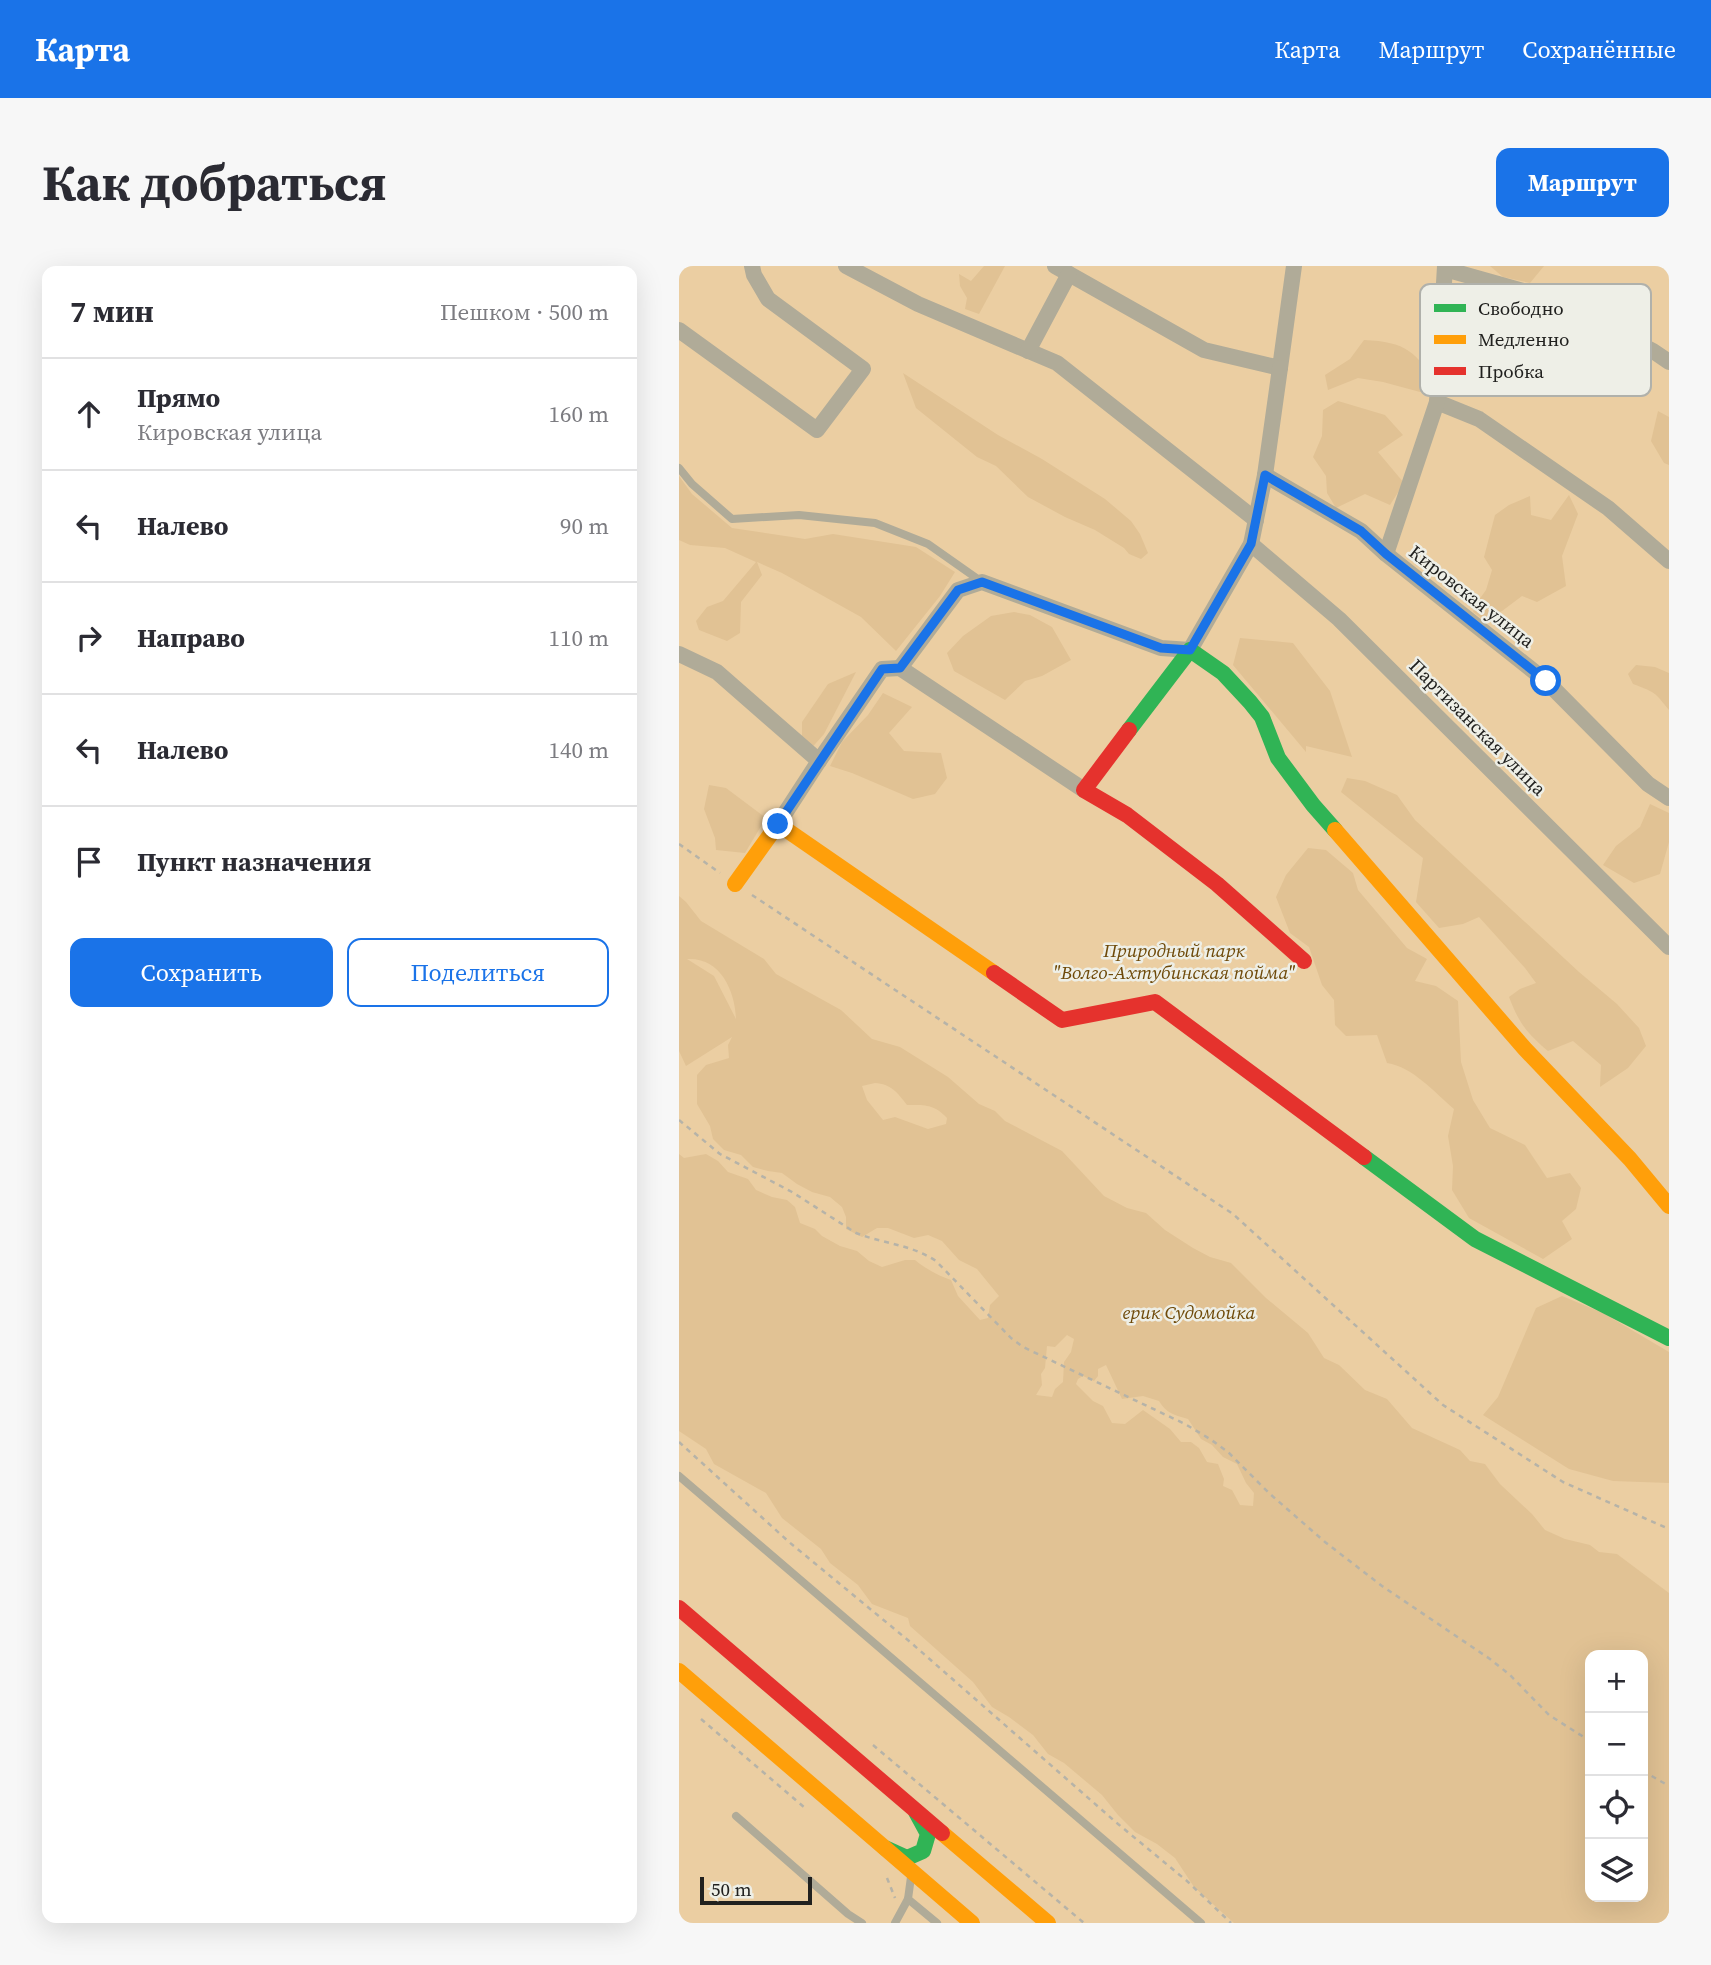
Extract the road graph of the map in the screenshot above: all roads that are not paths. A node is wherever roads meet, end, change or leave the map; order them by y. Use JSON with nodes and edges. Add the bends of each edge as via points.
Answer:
{"nodes":[{"id":1,"x":753,"y":266,"type":"edge"},
{"id":2,"x":846,"y":266,"type":"edge"},
{"id":3,"x":1294,"y":266,"type":"edge"},
{"id":4,"x":1445,"y":267,"type":"edge"},
{"id":5,"x":1062,"y":270,"type":"edge"},
{"id":6,"x":1502,"y":284,"type":"edge"},
{"id":7,"x":679,"y":330,"type":"edge"},
{"id":8,"x":1651,"y":350,"type":"edge"},
{"id":9,"x":1028,"y":351,"type":"junction"},
{"id":10,"x":1669,"y":362,"type":"edge"},
{"id":11,"x":1280,"y":368,"type":"junction"},
{"id":12,"x":1437,"y":396,"type":"edge"},
{"id":13,"x":1437,"y":402,"type":"junction"},
{"id":14,"x":679,"y":468,"type":"edge"},
{"id":15,"x":1265,"y":475,"type":"junction"},
{"id":16,"x":1256,"y":520,"type":"junction"},
{"id":17,"x":1251,"y":544,"type":"junction"},
{"id":18,"x":1386,"y":554,"type":"junction"},
{"id":19,"x":1669,"y":561,"type":"edge"},
{"id":20,"x":982,"y":582,"type":"junction"},
{"id":21,"x":1190,"y":650,"type":"junction"},
{"id":22,"x":679,"y":654,"type":"edge"},
{"id":23,"x":900,"y":668,"type":"junction"},
{"id":24,"x":819,"y":761,"type":"junction"},
{"id":25,"x":1084,"y":790,"type":"junction"},
{"id":26,"x":1669,"y":798,"type":"edge"},
{"id":27,"x":778,"y":824,"type":"junction"},
{"id":28,"x":735,"y":884,"type":"road end"},
{"id":29,"x":1669,"y":947,"type":"edge"},
{"id":30,"x":1304,"y":961,"type":"dead end"},
{"id":31,"x":1669,"y":1206,"type":"edge"},
{"id":32,"x":1669,"y":1338,"type":"edge"},
{"id":33,"x":679,"y":1476,"type":"edge"},
{"id":34,"x":679,"y":1608,"type":"edge"},
{"id":35,"x":679,"y":1671,"type":"edge"},
{"id":36,"x":915,"y":1810,"type":"junction"},
{"id":37,"x":736,"y":1816,"type":"dead end"},
{"id":38,"x":884,"y":1847,"type":"junction"},
{"id":39,"x":911,"y":1871,"type":"junction"},
{"id":40,"x":908,"y":1899,"type":"junction"},
{"id":41,"x":862,"y":1923,"type":"edge"},
{"id":42,"x":895,"y":1923,"type":"edge"},
{"id":43,"x":937,"y":1923,"type":"edge"},
{"id":44,"x":972,"y":1923,"type":"edge"},
{"id":45,"x":1048,"y":1923,"type":"edge"},
{"id":46,"x":1201,"y":1923,"type":"edge"}],
"edges":[{"from":1,"to":7,"type":"street","via":[[768,299],[863,369],[817,430]]},
{"from":2,"to":9,"type":"street","via":[[918,304]]},
{"from":3,"to":11,"type":"street"},
{"from":4,"to":6,"type":"street"},
{"from":5,"to":9,"type":"street"},
{"from":5,"to":11,"type":"street","via":[[1204,350]]},
{"from":8,"to":10,"type":"street"},
{"from":9,"to":16,"type":"street","via":[[1057,363]]},
{"from":11,"to":15,"type":"street"},
{"from":12,"to":13,"type":"street"},
{"from":13,"to":18,"type":"street"},
{"from":13,"to":19,"type":"street","via":[[1490,426],[1608,508]]},
{"from":14,"to":20,"type":"lane","via":[[732,519],[799,515],[875,523],[928,544]]},
{"from":15,"to":16,"type":"street"},
{"from":15,"to":18,"type":"street","name":"Кировская улица","via":[[1361,531]]},
{"from":16,"to":17,"type":"street"},
{"from":17,"to":21,"type":"street"},
{"from":17,"to":29,"type":"street","name":"Партизанская улица","via":[[1339,619]]},
{"from":18,"to":26,"type":"street","name":"Кировская улица","via":[[1546,681],[1648,784]]},
{"from":20,"to":21,"type":"street","via":[[1161,648]]},
{"from":20,"to":23,"type":"street","via":[[958,590]]},
{"from":21,"to":25,"type":"street"},
{"from":21,"to":31,"type":"street","via":[[1223,673],[1250,702],[1262,717],[1278,758],[1313,805]]},
{"from":22,"to":24,"type":"street","via":[[717,672]]},
{"from":23,"to":24,"type":"street","via":[[882,669]]},
{"from":23,"to":25,"type":"street"},
{"from":24,"to":27,"type":"street"},
{"from":25,"to":30,"type":"street","via":[[1127,815],[1217,884]]},
{"from":27,"to":28,"type":"street"},
{"from":27,"to":32,"type":"street","via":[[1062,1020],[1155,1002],[1475,1239]]},
{"from":33,"to":46,"type":"lane"},
{"from":34,"to":36,"type":"street"},
{"from":35,"to":38,"type":"street"},
{"from":36,"to":38,"type":"street","via":[[928,1834],[923,1851],[907,1857]]},
{"from":36,"to":45,"type":"street"},
{"from":37,"to":41,"type":"lane"},
{"from":38,"to":39,"type":"street"},
{"from":39,"to":40,"type":"lane"},
{"from":39,"to":44,"type":"street"},
{"from":40,"to":42,"type":"lane"},
{"from":40,"to":43,"type":"lane"}]}
